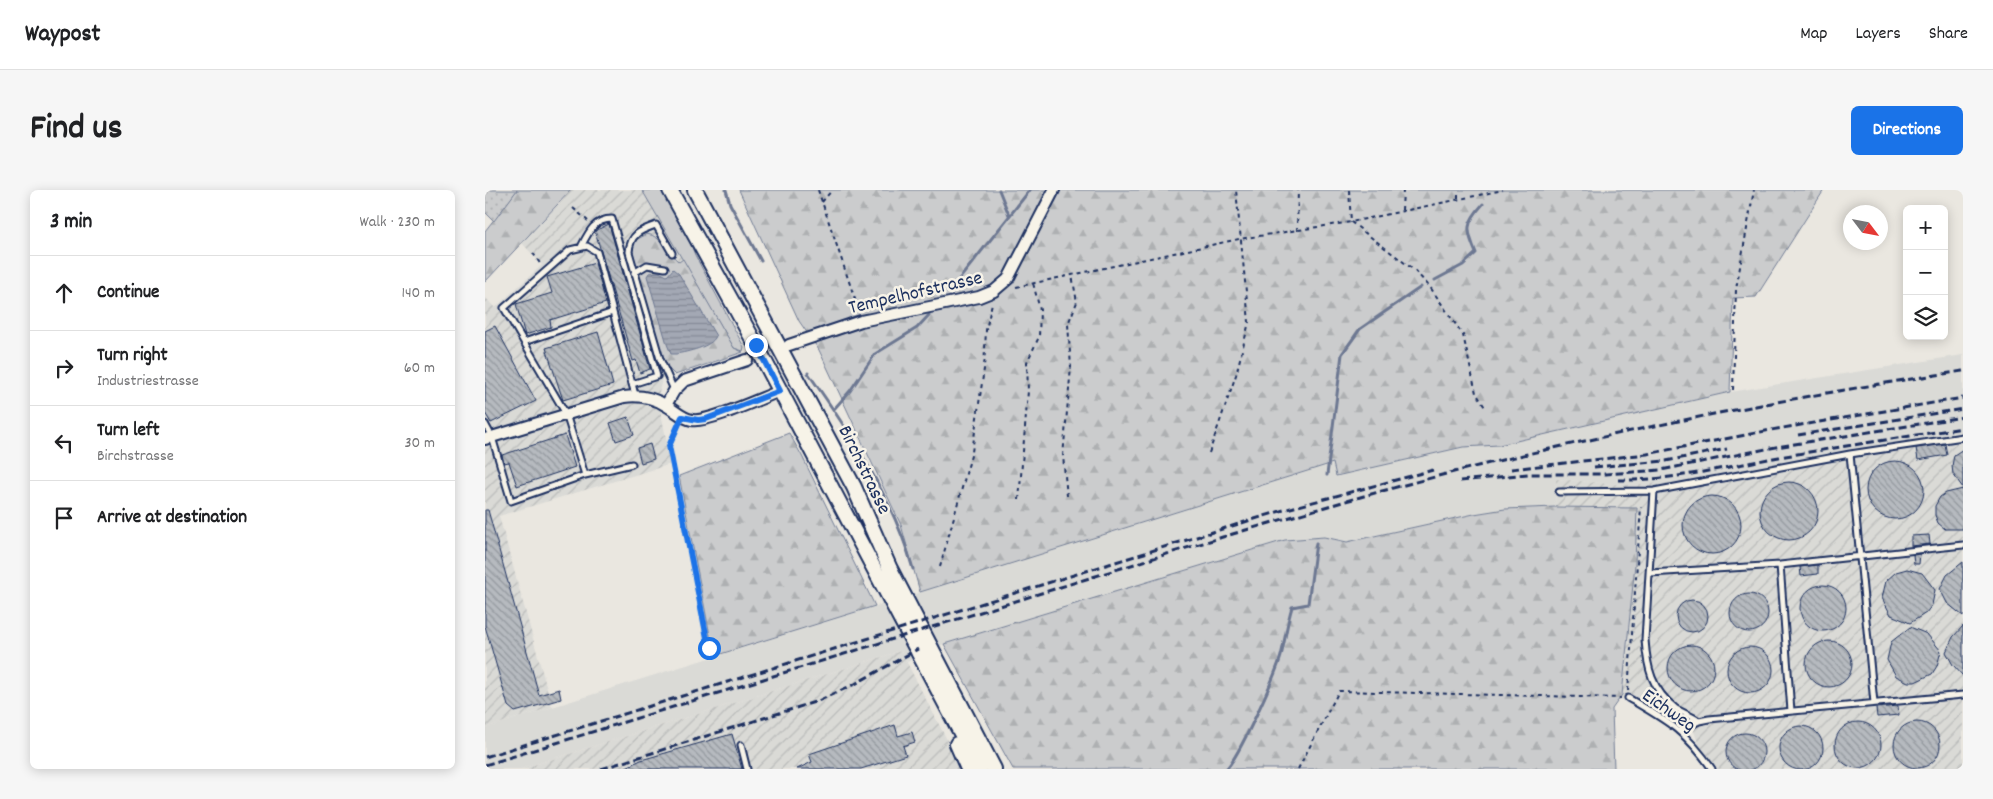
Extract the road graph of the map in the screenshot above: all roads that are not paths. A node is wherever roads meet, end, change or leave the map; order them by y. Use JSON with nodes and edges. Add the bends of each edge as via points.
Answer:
{"nodes":[{"id":1,"x":670,"y":190,"type":"edge"},
{"id":2,"x":695,"y":190,"type":"edge"},
{"id":3,"x":1054,"y":190,"type":"edge"},
{"id":4,"x":581,"y":248,"type":"junction"},
{"id":5,"x":673,"y":253,"type":"dead end"},
{"id":6,"x":665,"y":268,"type":"dead end"},
{"id":7,"x":634,"y":272,"type":"junction"},
{"id":8,"x":613,"y":312,"type":"junction"},
{"id":9,"x":524,"y":342,"type":"junction"},
{"id":10,"x":789,"y":345,"type":"tunnel mouth"},
{"id":11,"x":747,"y":360,"type":"tunnel mouth"},
{"id":12,"x":798,"y":382,"type":"junction"},
{"id":13,"x":632,"y":384,"type":"junction"},
{"id":14,"x":674,"y":391,"type":"junction"},
{"id":15,"x":780,"y":391,"type":"junction"},
{"id":16,"x":635,"y":395,"type":"junction"},
{"id":17,"x":666,"y":405,"type":"junction"},
{"id":18,"x":566,"y":414,"type":"junction"},
{"id":19,"x":485,"y":424,"type":"edge"},
{"id":20,"x":1963,"y":437,"type":"edge"},
{"id":21,"x":488,"y":438,"type":"edge"},
{"id":22,"x":1850,"y":454,"type":"junction"},
{"id":23,"x":632,"y":464,"type":"dead end"},
{"id":24,"x":585,"y":475,"type":"junction"},
{"id":25,"x":1654,"y":491,"type":"junction"},
{"id":26,"x":1559,"y":492,"type":"dead end"},
{"id":27,"x":1963,"y":545,"type":"edge"},
{"id":28,"x":1859,"y":555,"type":"junction"},
{"id":29,"x":1780,"y":565,"type":"junction"},
{"id":30,"x":1650,"y":573,"type":"junction"},
{"id":31,"x":937,"y":692,"type":"junction"},
{"id":32,"x":1963,"y":695,"type":"edge"},
{"id":33,"x":1628,"y":698,"type":"road end"},
{"id":34,"x":1874,"y":703,"type":"junction"},
{"id":35,"x":1791,"y":711,"type":"junction"},
{"id":36,"x":1699,"y":721,"type":"junction"},
{"id":37,"x":1680,"y":731,"type":"junction"},
{"id":38,"x":741,"y":745,"type":"dead end"},
{"id":39,"x":747,"y":769,"type":"edge"},
{"id":40,"x":968,"y":769,"type":"edge"},
{"id":41,"x":980,"y":769,"type":"edge"},
{"id":42,"x":994,"y":769,"type":"edge"},
{"id":43,"x":1712,"y":769,"type":"edge"}],
"edges":[{"from":1,"to":15,"type":"main road","name":"Birchstrasse"},
{"from":2,"to":12,"type":"main road","name":"Birchstrasse"},
{"from":3,"to":10,"type":"street","name":"Tempelhofstrasse","via":[[1008,279],[994,291],[979,297],[861,321]]},
{"from":4,"to":8,"type":"lane","via":[[587,246],[597,252]]},
{"from":4,"to":9,"type":"lane","via":[[570,250],[505,308]]},
{"from":4,"to":13,"type":"lane","via":[[593,226],[604,219],[612,219],[657,376]]},
{"from":5,"to":7,"type":"lane","via":[[656,225],[640,231],[629,245]]},
{"from":6,"to":7,"type":"lane","via":[[647,265]]},
{"from":7,"to":14,"type":"lane","via":[[660,359]]},
{"from":8,"to":9,"type":"lane"},
{"from":8,"to":13,"type":"lane"},
{"from":9,"to":18,"type":"lane"},
{"from":11,"to":14,"type":"street","via":[[684,381]]},
{"from":12,"to":15,"type":"main road"},
{"from":12,"to":42,"type":"main road","name":"Birchstrasse","via":[[854,487],[890,569]]},
{"from":13,"to":16,"type":"lane"},
{"from":14,"to":17,"type":"street"},
{"from":15,"to":17,"type":"street","via":[[698,420],[682,417]]},
{"from":15,"to":31,"type":"main road","name":"Birchstrasse"},
{"from":16,"to":17,"type":"street"},
{"from":16,"to":18,"type":"street"},
{"from":18,"to":21,"type":"street"},
{"from":18,"to":24,"type":"lane"},
{"from":19,"to":21,"type":"lane"},
{"from":20,"to":22,"type":"lane"},
{"from":21,"to":24,"type":"lane","via":[[511,501]]},
{"from":22,"to":25,"type":"lane"},
{"from":22,"to":28,"type":"lane"},
{"from":23,"to":24,"type":"lane"},
{"from":25,"to":26,"type":"lane"},
{"from":25,"to":30,"type":"lane"},
{"from":27,"to":28,"type":"lane"},
{"from":28,"to":29,"type":"lane"},
{"from":28,"to":34,"type":"lane"},
{"from":29,"to":30,"type":"lane"},
{"from":29,"to":35,"type":"lane"},
{"from":30,"to":36,"type":"lane","via":[[1645,640],[1652,682],[1677,709]]},
{"from":31,"to":40,"type":"main road","name":"Birchstrasse"},
{"from":31,"to":41,"type":"main road","name":"Birchstrasse"},
{"from":32,"to":34,"type":"lane"},
{"from":33,"to":37,"type":"lane","name":"Eichweg"},
{"from":34,"to":35,"type":"lane"},
{"from":35,"to":36,"type":"lane"},
{"from":36,"to":37,"type":"lane"},
{"from":37,"to":43,"type":"lane","name":"Eichweg","via":[[1693,742]]},
{"from":38,"to":39,"type":"lane"}]}
